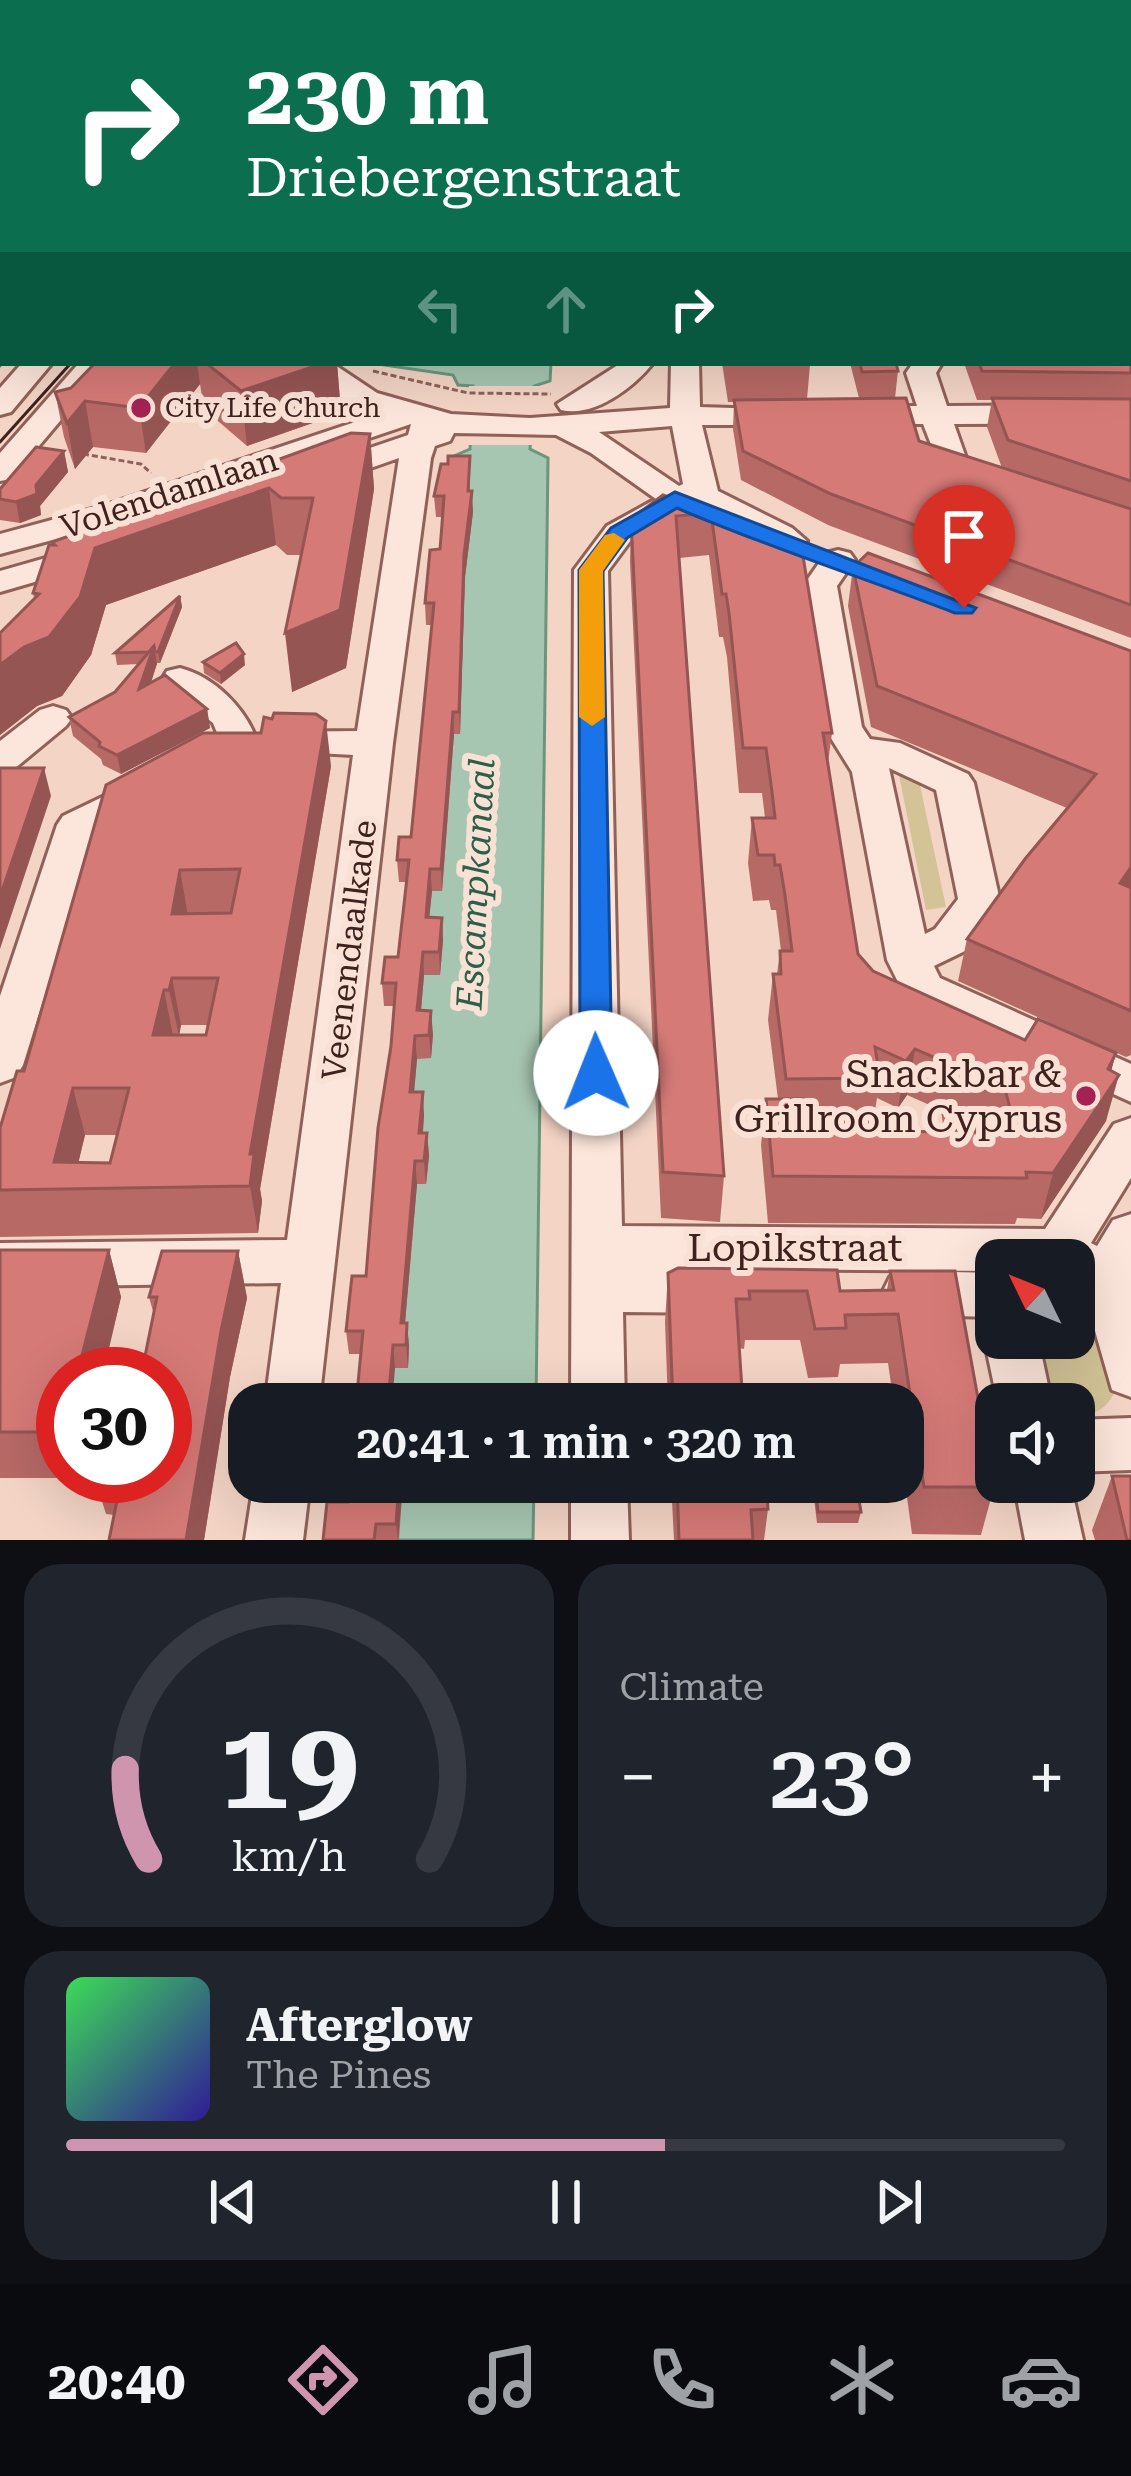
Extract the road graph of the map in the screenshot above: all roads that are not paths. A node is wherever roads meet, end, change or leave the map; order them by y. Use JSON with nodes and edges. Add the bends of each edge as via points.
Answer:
{"nodes":[{"id":1,"x":35,"y":366,"type":"edge"},
{"id":2,"x":92,"y":366,"type":"edge"},
{"id":3,"x":635,"y":366,"type":"edge"},
{"id":4,"x":685,"y":366,"type":"edge"},
{"id":5,"x":926,"y":366,"type":"edge"},
{"id":6,"x":0,"y":406,"type":"edge"},
{"id":7,"x":466,"y":408,"type":"junction"},
{"id":8,"x":554,"y":411,"type":"junction"},
{"id":9,"x":1131,"y":413,"type":"edge"},
{"id":10,"x":937,"y":415,"type":"junction"},
{"id":11,"x":687,"y":416,"type":"junction"},
{"id":12,"x":416,"y":426,"type":"junction"},
{"id":13,"x":353,"y":460,"type":"junction"},
{"id":14,"x":0,"y":472,"type":"edge"},
{"id":15,"x":1017,"y":489,"type":"edge"},
{"id":16,"x":686,"y":494,"type":"junction"},
{"id":17,"x":409,"y":496,"type":"junction"},
{"id":18,"x":183,"y":513,"type":"junction"},
{"id":19,"x":0,"y":544,"type":"edge"},
{"id":20,"x":838,"y":560,"type":"junction"},
{"id":21,"x":880,"y":576,"type":"edge"},
{"id":22,"x":18,"y":588,"type":"edge"},
{"id":23,"x":180,"y":680,"type":"edge"},
{"id":24,"x":53,"y":718,"type":"dead end"},
{"id":25,"x":238,"y":741,"type":"junction"},
{"id":26,"x":374,"y":743,"type":"junction"},
{"id":27,"x":858,"y":750,"type":"junction"},
{"id":28,"x":0,"y":760,"type":"edge"},
{"id":29,"x":910,"y":960,"type":"junction"},
{"id":30,"x":0,"y":1065,"type":"edge"},
{"id":31,"x":1131,"y":1084,"type":"edge"},
{"id":32,"x":1131,"y":1137,"type":"edge"},
{"id":33,"x":1066,"y":1239,"type":"edge"},
{"id":34,"x":1119,"y":1256,"type":"edge"},
{"id":35,"x":310,"y":1261,"type":"junction"},
{"id":36,"x":0,"y":1265,"type":"edge"},
{"id":37,"x":597,"y":1268,"type":"junction"},
{"id":38,"x":975,"y":1270,"type":"edge"},
{"id":39,"x":1131,"y":1373,"type":"edge"},
{"id":40,"x":295,"y":1383,"type":"edge"},
{"id":41,"x":598,"y":1383,"type":"edge"},
{"id":42,"x":1131,"y":1444,"type":"edge"},
{"id":43,"x":1095,"y":1445,"type":"edge"},
{"id":44,"x":279,"y":1503,"type":"edge"},
{"id":45,"x":599,"y":1503,"type":"edge"},
{"id":46,"x":1046,"y":1503,"type":"edge"},
{"id":47,"x":274,"y":1540,"type":"edge"},
{"id":48,"x":600,"y":1540,"type":"edge"},
{"id":49,"x":1054,"y":1540,"type":"edge"}],
"edges":[{"from":1,"to":6,"type":"street"},
{"from":2,"to":14,"type":"street"},
{"from":3,"to":8,"type":"street","via":[[598,395]]},
{"from":4,"to":11,"type":"street"},
{"from":5,"to":10,"type":"street","via":[[921,373]]},
{"from":7,"to":8,"type":"street"},
{"from":7,"to":12,"type":"street","name":"Volendamlaan"},
{"from":7,"to":12,"type":"street","via":[[395,384],[316,371]]},
{"from":8,"to":11,"type":"street"},
{"from":8,"to":16,"type":"street"},
{"from":9,"to":10,"type":"street"},
{"from":10,"to":11,"type":"street"},
{"from":10,"to":15,"type":"street","via":[[955,468]]},
{"from":11,"to":16,"type":"street"},
{"from":12,"to":13,"type":"street","name":"Volendamlaan"},
{"from":12,"to":17,"type":"street","name":"Veenendaalkade"},
{"from":13,"to":17,"type":"street","via":[[400,482]]},
{"from":13,"to":18,"type":"street","name":"Volendamlaan"},
{"from":16,"to":20,"type":"street"},
{"from":16,"to":37,"type":"street","via":[[619,533],[591,570]]},
{"from":17,"to":26,"type":"street","name":"Veenendaalkade"},
{"from":18,"to":19,"type":"street","name":"Volendamlaan"},
{"from":18,"to":22,"type":"street","name":"Volendamlaan"},
{"from":20,"to":21,"type":"street"},
{"from":20,"to":27,"type":"street","via":[[820,586],[844,727]]},
{"from":23,"to":25,"type":"street","via":[[230,718]]},
{"from":24,"to":28,"type":"street"},
{"from":25,"to":26,"type":"street"},
{"from":25,"to":30,"type":"street","via":[[76,825]]},
{"from":26,"to":35,"type":"street","name":"Veenendaalkade"},
{"from":27,"to":29,"type":"street","via":[[872,772]]},
{"from":27,"to":29,"type":"street","via":[[886,752],[954,783],[979,901],[950,940]]},
{"from":29,"to":31,"type":"street","via":[[923,989]]},
{"from":32,"to":33,"type":"street"},
{"from":34,"to":39,"type":"street"},
{"from":35,"to":36,"type":"street"},
{"from":35,"to":40,"type":"street","name":"Veenendaalkade"},
{"from":37,"to":38,"type":"street","name":"Lopikstraat"},
{"from":37,"to":41,"type":"street"},
{"from":42,"to":43,"type":"street"},
{"from":44,"to":47,"type":"street"},
{"from":45,"to":48,"type":"street"},
{"from":46,"to":49,"type":"street"}]}
